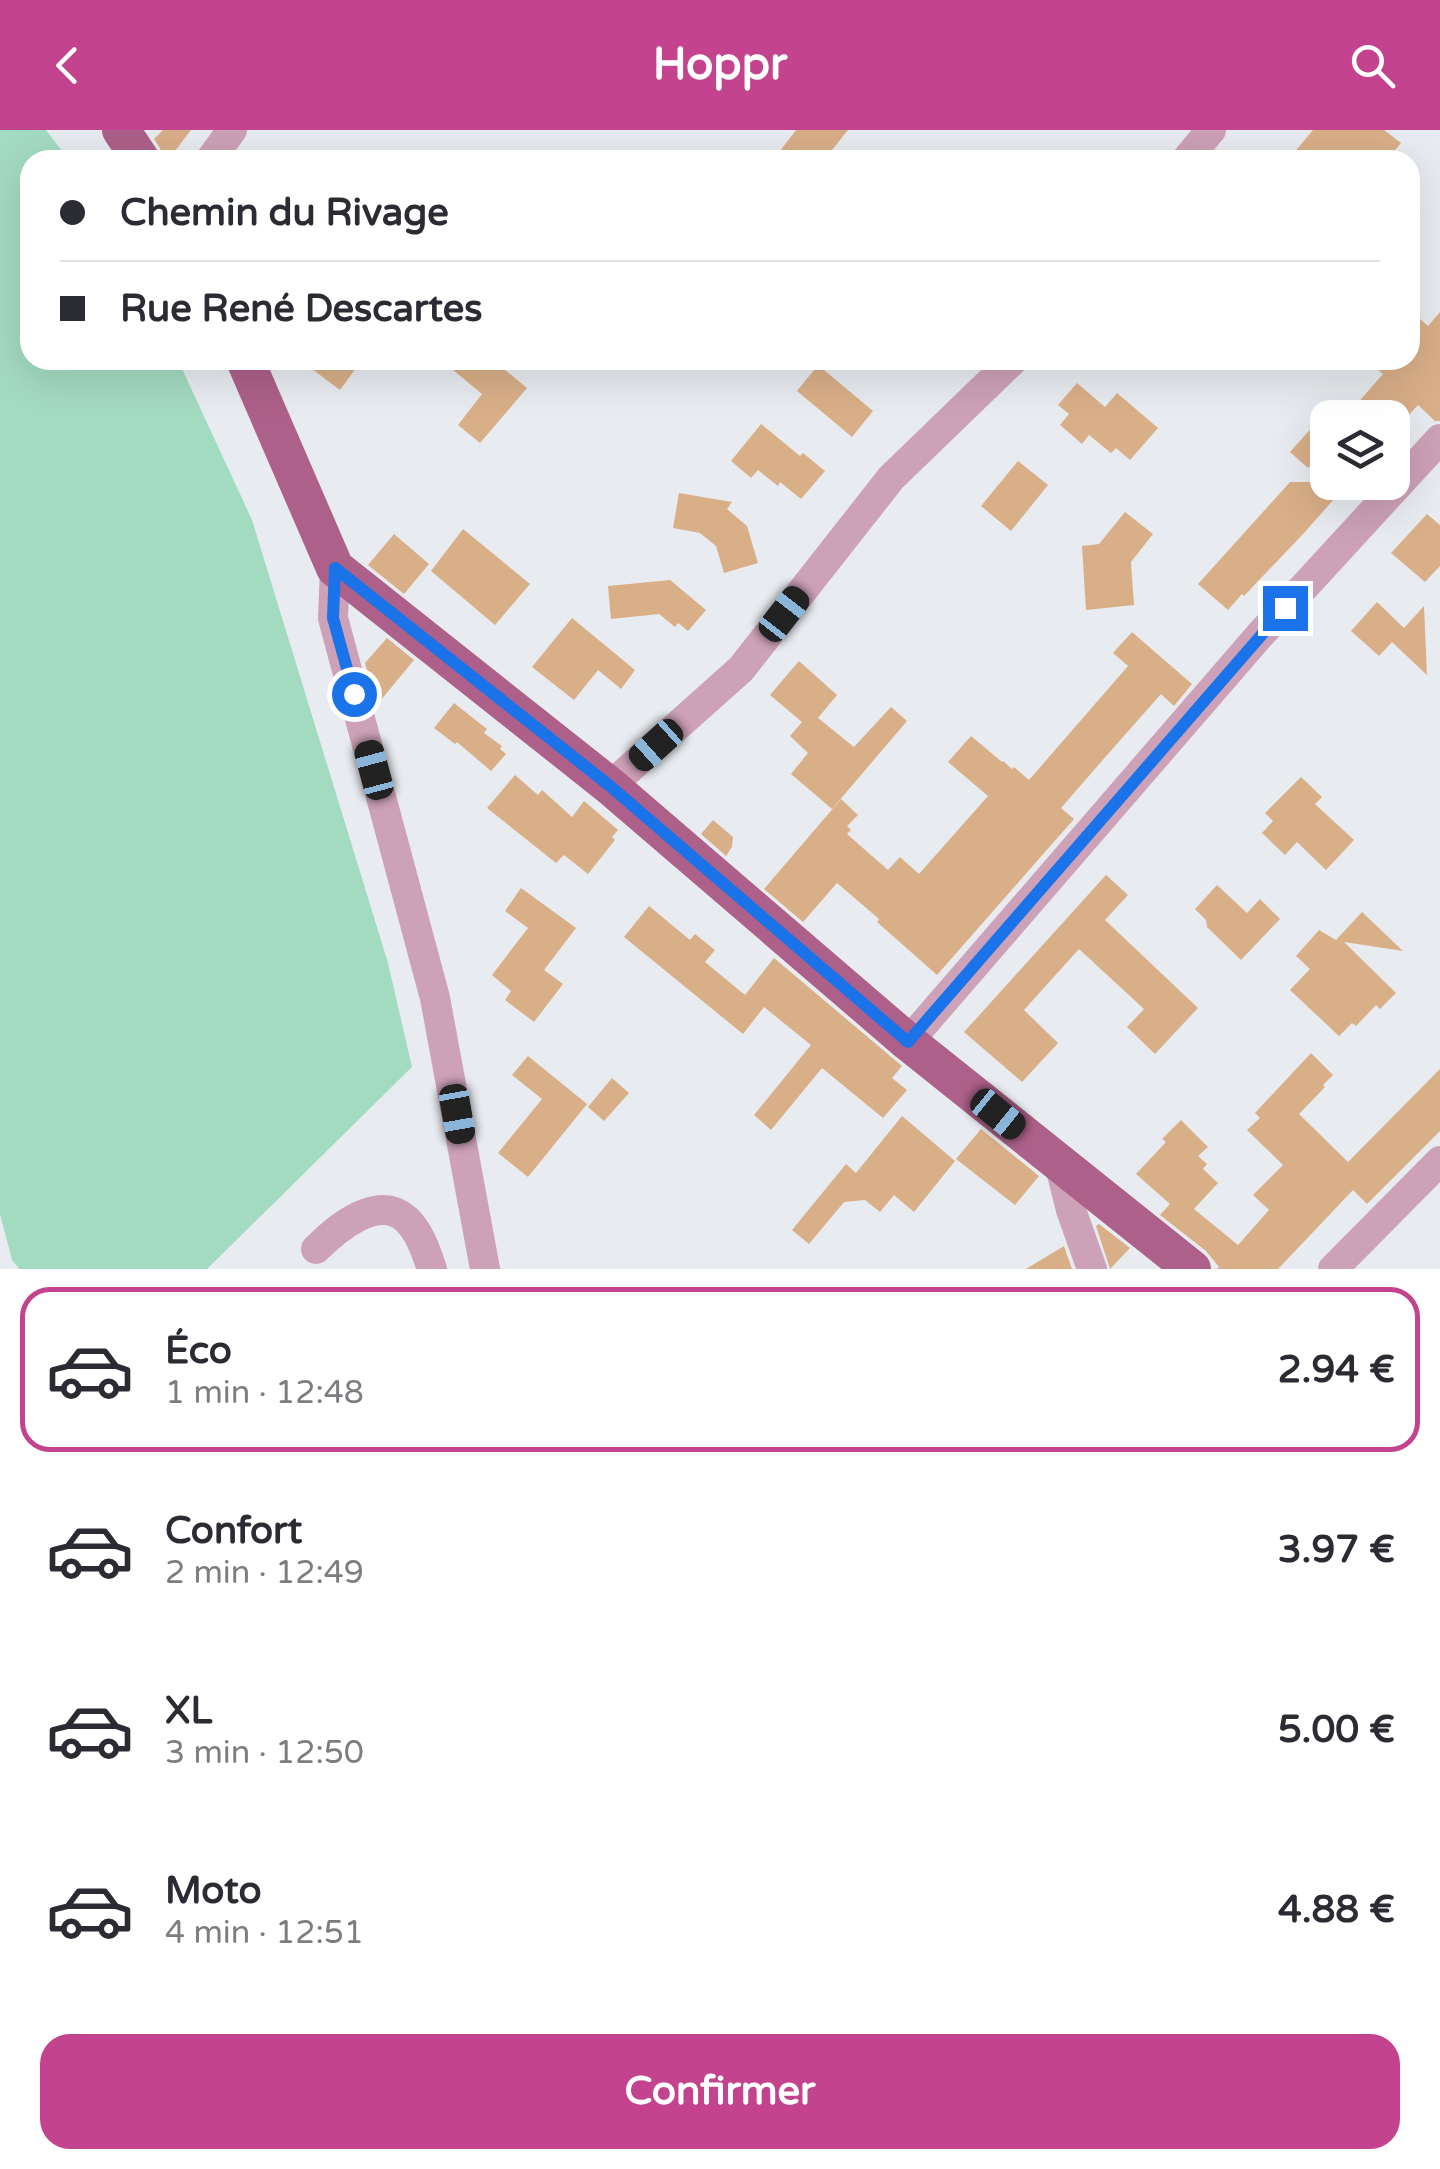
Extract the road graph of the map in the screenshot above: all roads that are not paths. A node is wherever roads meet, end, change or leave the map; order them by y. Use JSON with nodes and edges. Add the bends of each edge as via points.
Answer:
{"nodes":[{"id":1,"x":1211,"y":130,"type":"edge"},
{"id":2,"x":1194,"y":150,"type":"edge"},
{"id":3,"x":249,"y":370,"type":"edge"},
{"id":4,"x":1003,"y":370,"type":"edge"},
{"id":5,"x":1440,"y":439,"type":"edge"},
{"id":6,"x":335,"y":568,"type":"junction"},
{"id":7,"x":610,"y":786,"type":"junction"},
{"id":8,"x":908,"y":1042,"type":"junction"},
{"id":9,"x":1440,"y":1161,"type":"edge"},
{"id":10,"x":1058,"y":1162,"type":"junction"},
{"id":11,"x":316,"y":1249,"type":"dead end"},
{"id":12,"x":432,"y":1269,"type":"edge"},
{"id":13,"x":485,"y":1269,"type":"edge"},
{"id":14,"x":1092,"y":1269,"type":"edge"},
{"id":15,"x":1192,"y":1269,"type":"edge"},
{"id":16,"x":1333,"y":1269,"type":"edge"}],
"edges":[{"from":1,"to":2,"type":"street"},
{"from":3,"to":6,"type":"main road"},
{"from":4,"to":7,"type":"street","via":[[891,478],[741,669]]},
{"from":5,"to":8,"type":"street","via":[[1259,636]]},
{"from":6,"to":7,"type":"main road"},
{"from":6,"to":13,"type":"street","via":[[333,618],[436,998]]},
{"from":7,"to":8,"type":"main road"},
{"from":8,"to":10,"type":"main road"},
{"from":9,"to":16,"type":"street"},
{"from":10,"to":14,"type":"street"},
{"from":10,"to":15,"type":"main road"},
{"from":11,"to":12,"type":"street","via":[[360,1215],[390,1210],[406,1218]]}]}
